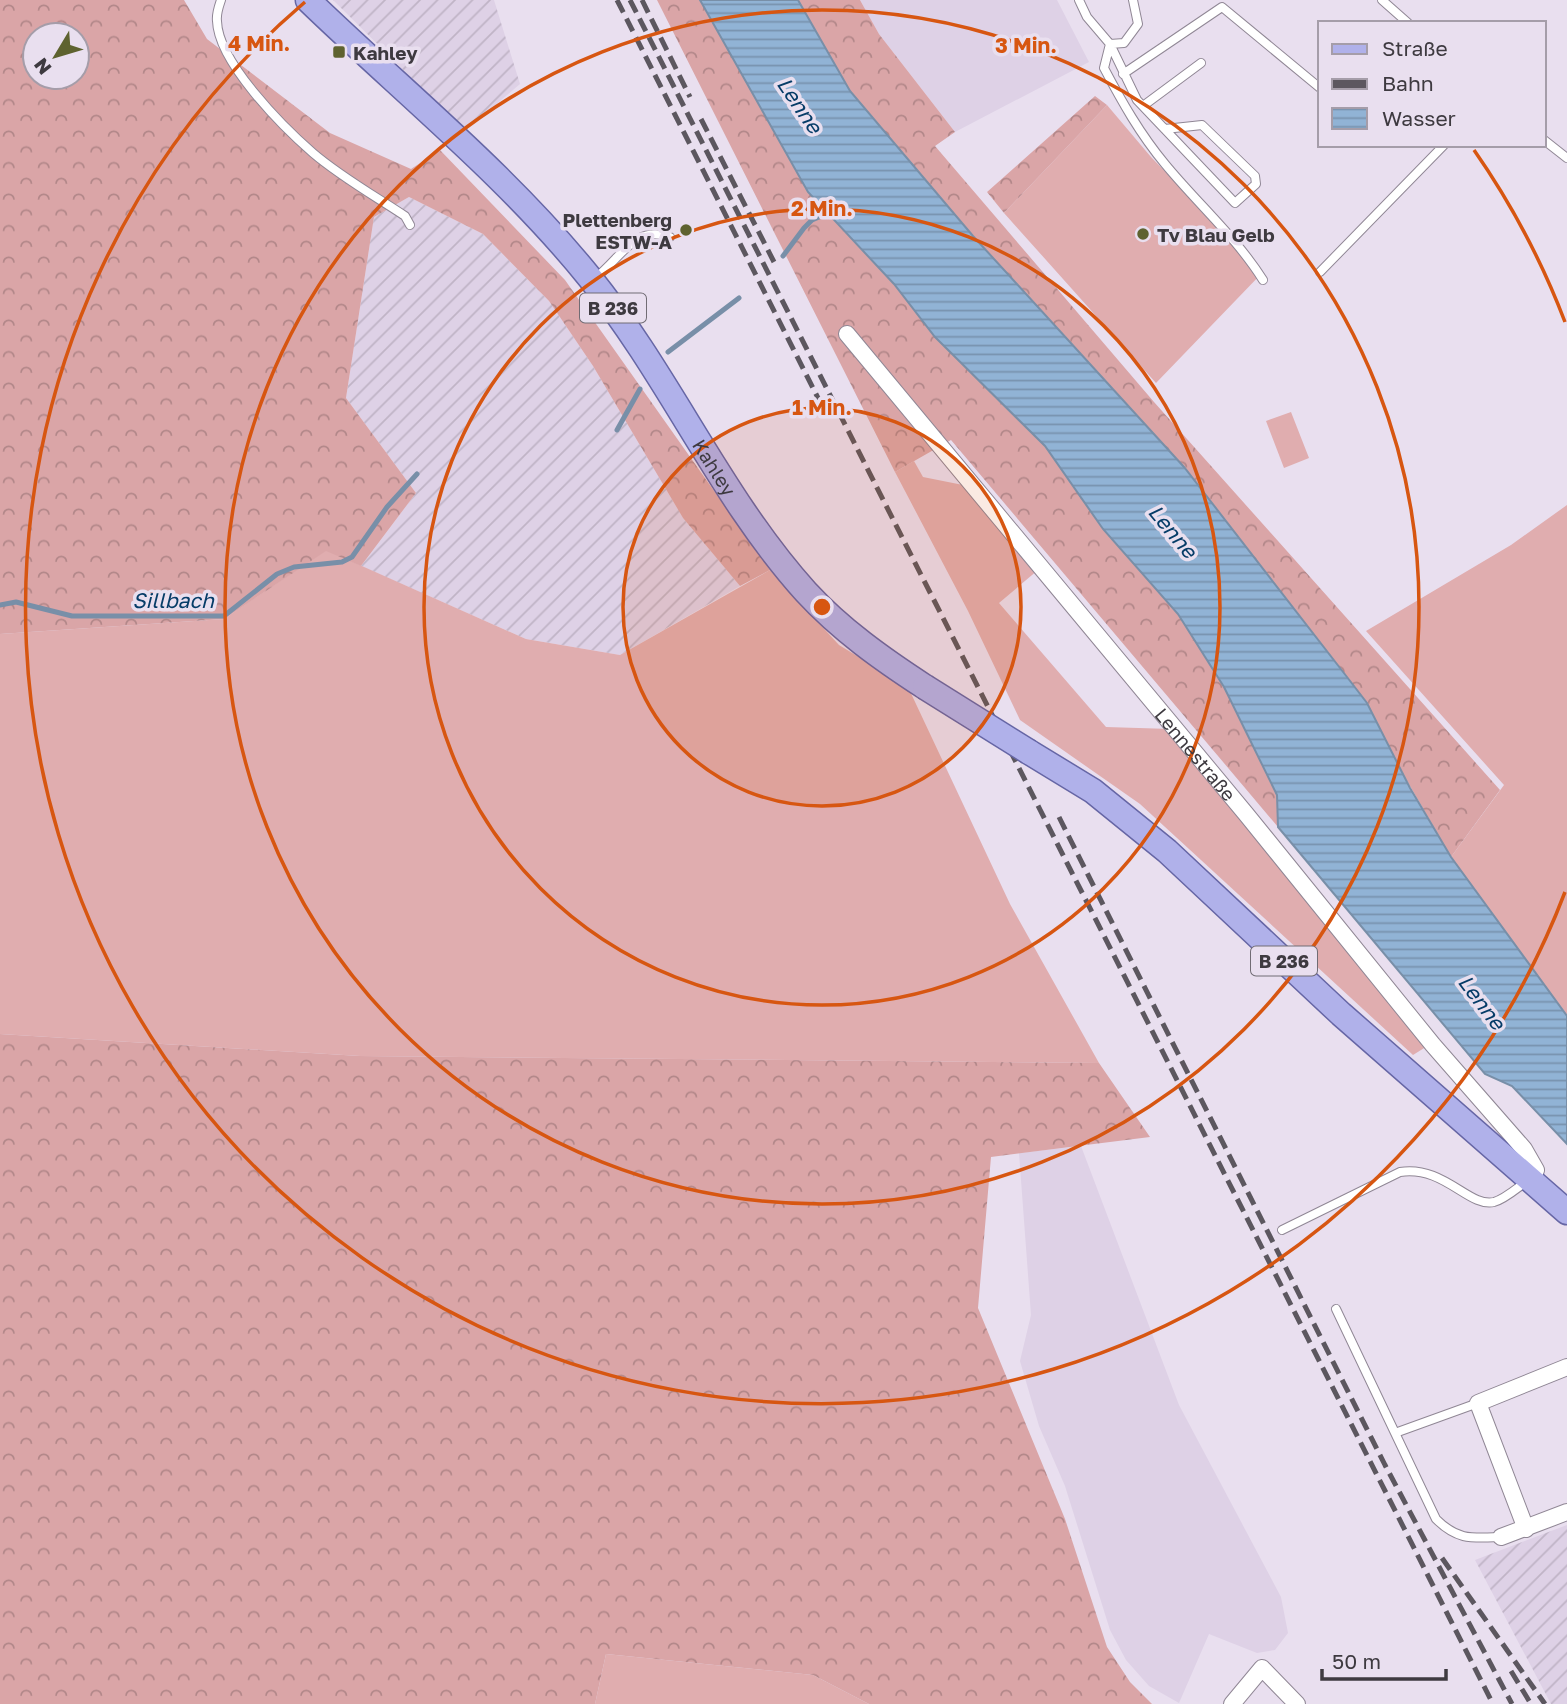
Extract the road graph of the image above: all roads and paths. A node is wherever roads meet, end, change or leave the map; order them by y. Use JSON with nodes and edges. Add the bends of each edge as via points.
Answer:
{"nodes":[{"id":1,"x":221,"y":0,"type":"edge"},
{"id":2,"x":308,"y":0,"type":"edge"},
{"id":3,"x":1079,"y":0,"type":"edge"},
{"id":4,"x":1133,"y":0,"type":"edge"},
{"id":5,"x":1382,"y":0,"type":"edge"},
{"id":6,"x":1406,"y":21,"type":"edge"},
{"id":7,"x":1110,"y":44,"type":"junction"},
{"id":8,"x":1201,"y":63,"type":"dead end"},
{"id":9,"x":1123,"y":74,"type":"junction"},
{"id":10,"x":1318,"y":86,"type":"edge"},
{"id":11,"x":1143,"y":106,"type":"junction"},
{"id":12,"x":1165,"y":129,"type":"junction"},
{"id":13,"x":1546,"y":142,"type":"edge"},
{"id":14,"x":1442,"y":147,"type":"edge"},
{"id":15,"x":1567,"y":158,"type":"edge"},
{"id":16,"x":410,"y":225,"type":"dead end"},
{"id":17,"x":670,"y":237,"type":"dead end"},
{"id":18,"x":1320,"y":272,"type":"dead end"},
{"id":19,"x":592,"y":280,"type":"junction"},
{"id":20,"x":1262,"y":280,"type":"dead end"},
{"id":21,"x":847,"y":334,"type":"dead end"},
{"id":22,"x":1029,"y":751,"type":"joint"},
{"id":23,"x":1532,"y":1178,"type":"junction"},
{"id":24,"x":1567,"y":1212,"type":"edge"},
{"id":25,"x":1282,"y":1230,"type":"dead end"},
{"id":26,"x":1336,"y":1309,"type":"dead end"},
{"id":27,"x":1567,"y":1367,"type":"edge"},
{"id":28,"x":1478,"y":1403,"type":"junction"},
{"id":29,"x":1395,"y":1433,"type":"junction"},
{"id":30,"x":1567,"y":1512,"type":"edge"},
{"id":31,"x":1526,"y":1529,"type":"junction"},
{"id":32,"x":1502,"y":1537,"type":"joint"},
{"id":33,"x":1232,"y":1704,"type":"edge"},
{"id":34,"x":1297,"y":1704,"type":"edge"}],
"edges":[{"from":1,"to":16,"type":"lane","via":[[216,20],[221,41],[266,106],[313,153],[405,216]]},
{"from":2,"to":19,"type":"main road","name":"Kahley","number":"B 236","via":[[547,227]]},
{"from":3,"to":7,"type":"lane"},
{"from":4,"to":7,"type":"lane","via":[[1138,24],[1124,43]]},
{"from":5,"to":6,"type":"lane"},
{"from":7,"to":9,"type":"lane"},
{"from":7,"to":20,"type":"lane","via":[[1104,68],[1134,123],[1247,255]]},
{"from":8,"to":11,"type":"lane"},
{"from":9,"to":10,"type":"lane","via":[[1222,7]]},
{"from":9,"to":11,"type":"lane"},
{"from":11,"to":12,"type":"lane"},
{"from":12,"to":12,"type":"lane","via":[[1235,203],[1256,184],[1255,176],[1202,125]]},
{"from":13,"to":15,"type":"lane"},
{"from":14,"to":18,"type":"lane"},
{"from":17,"to":19,"type":"lane","via":[[642,234]]},
{"from":19,"to":22,"type":"main road","name":"Kahley","number":"B 236","bridge":true,"via":[[767,543],[830,616],[873,653]]},
{"from":21,"to":23,"type":"street","name":"Lennestraße","via":[[1433,1045],[1524,1149],[1536,1170]]},
{"from":22,"to":23,"type":"main road","name":"Lennestraße","number":"B 236","via":[[1093,790],[1167,851],[1341,1014]]},
{"from":23,"to":24,"type":"main road","name":"Lennestraße","number":"B 236"},
{"from":23,"to":25,"type":"lane","via":[[1495,1202],[1482,1203],[1433,1173],[1401,1172]]},
{"from":26,"to":29,"type":"lane"},
{"from":27,"to":28,"type":"street"},
{"from":28,"to":29,"type":"lane"},
{"from":28,"to":31,"type":"street"},
{"from":29,"to":32,"type":"lane","via":[[1436,1519],[1450,1533]]},
{"from":30,"to":31,"type":"street"},
{"from":31,"to":32,"type":"street"},
{"from":33,"to":34,"type":"street","via":[[1262,1668]]}]}
